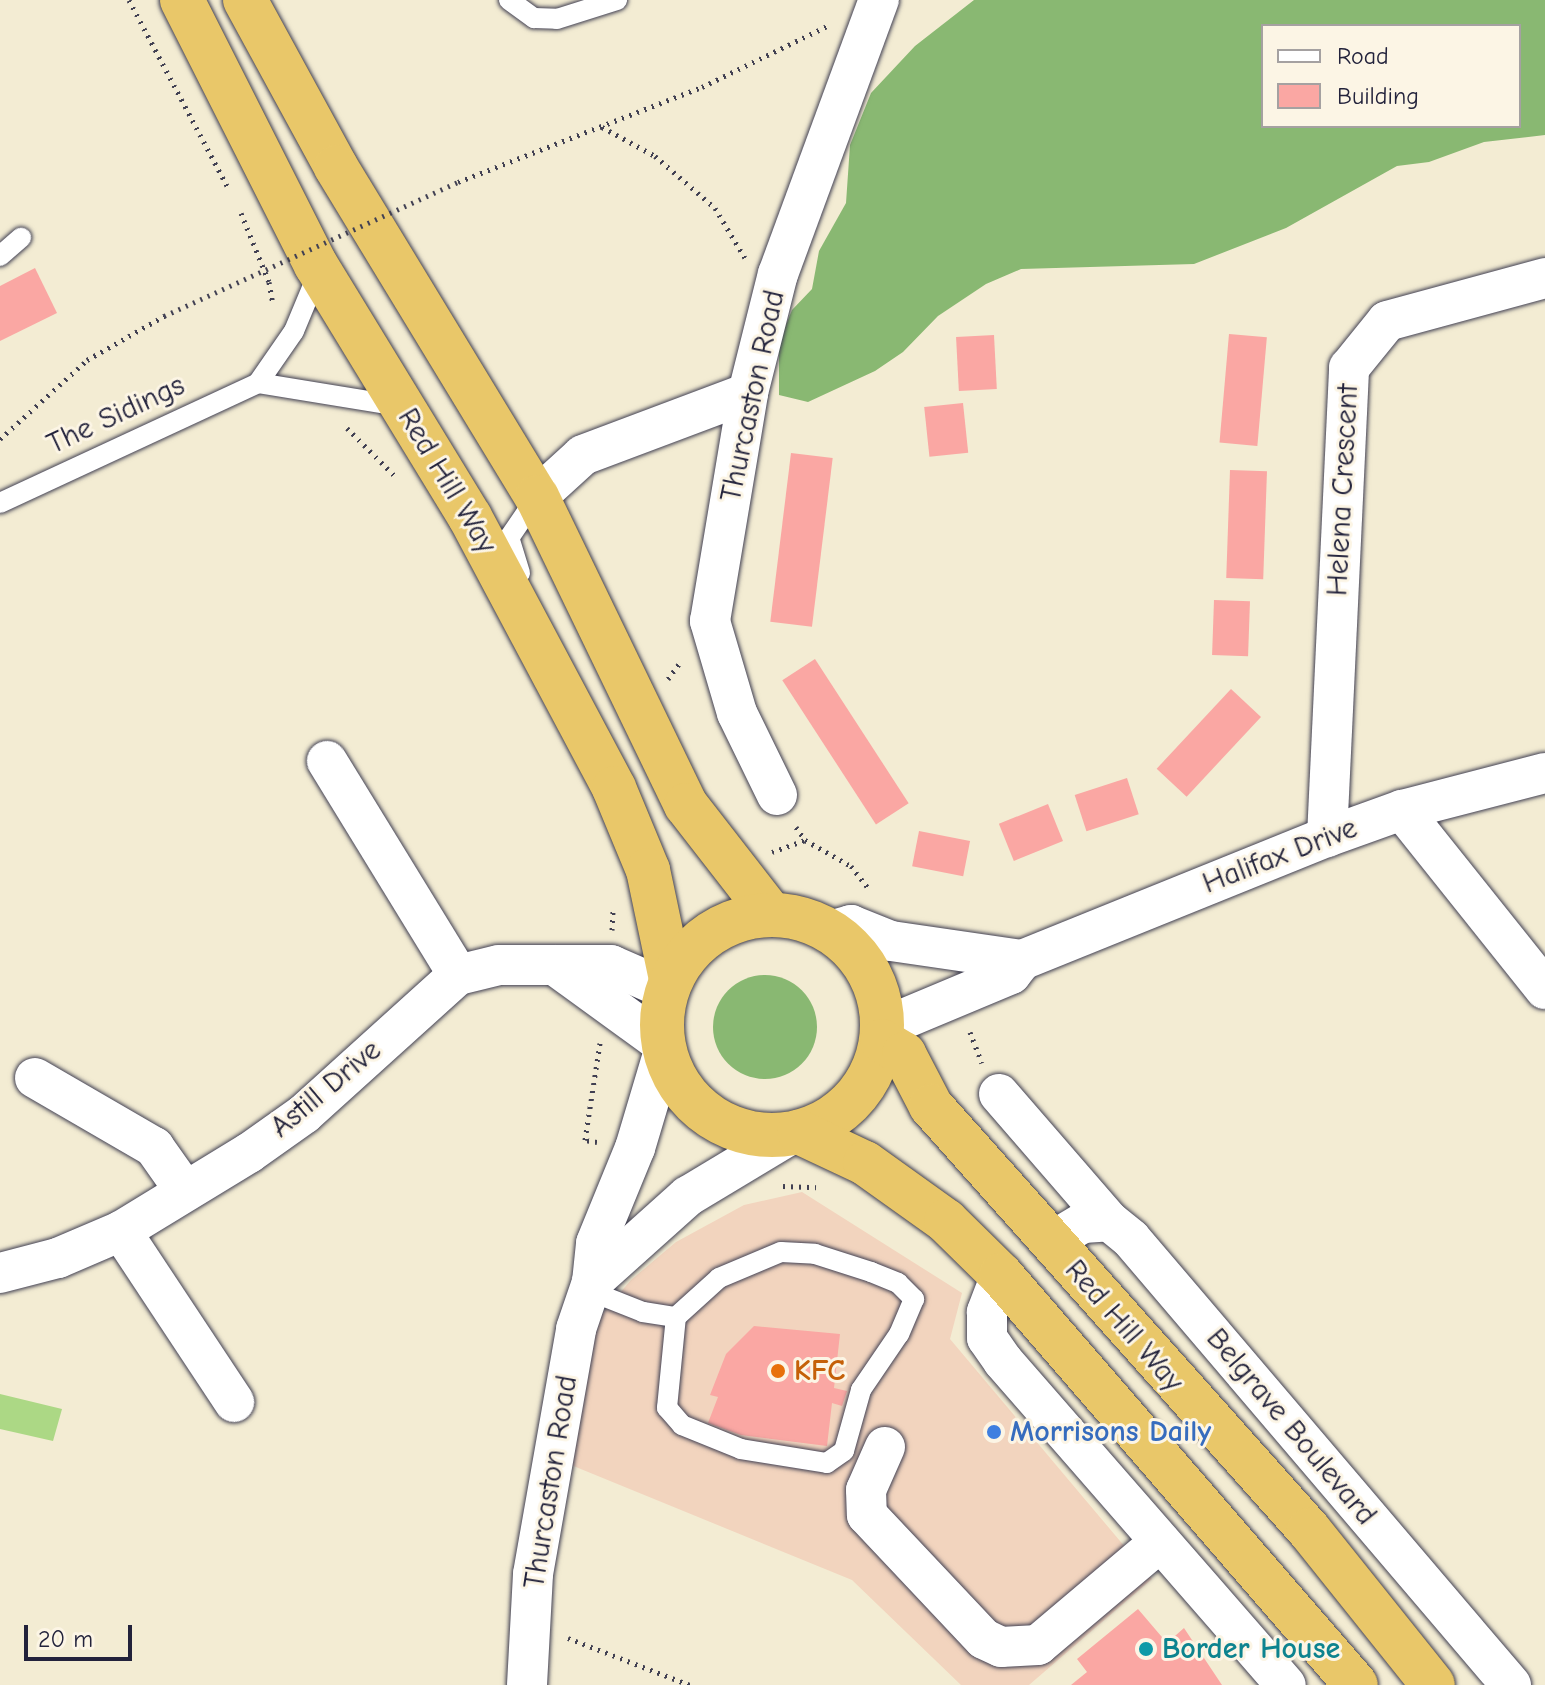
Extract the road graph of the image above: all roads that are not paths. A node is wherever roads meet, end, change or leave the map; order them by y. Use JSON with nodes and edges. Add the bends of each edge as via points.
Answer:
{"nodes":[{"id":1,"x":182,"y":0,"type":"edge"},
{"id":2,"x":245,"y":0,"type":"edge"},
{"id":3,"x":509,"y":0,"type":"edge"},
{"id":4,"x":617,"y":0,"type":"edge"},
{"id":5,"x":877,"y":5,"type":"edge"},
{"id":6,"x":21,"y":238,"type":"dead end"},
{"id":7,"x":0,"y":256,"type":"edge"},
{"id":8,"x":319,"y":270,"type":"junction"},
{"id":9,"x":1545,"y":278,"type":"edge"},
{"id":10,"x":258,"y":383,"type":"junction"},
{"id":11,"x":748,"y":393,"type":"junction"},
{"id":12,"x":403,"y":407,"type":"junction"},
{"id":13,"x":537,"y":497,"type":"junction"},
{"id":14,"x":0,"y":503,"type":"edge"},
{"id":15,"x":545,"y":653,"type":"junction"},
{"id":16,"x":327,"y":761,"type":"dead end"},
{"id":17,"x":1545,"y":773,"type":"edge"},
{"id":18,"x":777,"y":795,"type":"dead end"},
{"id":19,"x":1402,"y":810,"type":"junction"},
{"id":20,"x":1327,"y":837,"type":"junction"},
{"id":21,"x":771,"y":914,"type":"junction"},
{"id":22,"x":830,"y":931,"type":"junction"},
{"id":23,"x":1022,"y":960,"type":"junction"},
{"id":24,"x":556,"y":966,"type":"junction"},
{"id":25,"x":458,"y":975,"type":"junction"},
{"id":26,"x":669,"y":984,"type":"junction"},
{"id":27,"x":1545,"y":989,"type":"edge"},
{"id":28,"x":882,"y":1035,"type":"junction"},
{"id":29,"x":663,"y":1047,"type":"junction"},
{"id":30,"x":35,"y":1078,"type":"dead end"},
{"id":31,"x":999,"y":1094,"type":"dead end"},
{"id":32,"x":795,"y":1133,"type":"junction"},
{"id":33,"x":185,"y":1191,"type":"junction"},
{"id":34,"x":1109,"y":1221,"type":"junction"},
{"id":35,"x":121,"y":1231,"type":"junction"},
{"id":36,"x":1051,"y":1242,"type":"junction"},
{"id":37,"x":0,"y":1273,"type":"edge"},
{"id":38,"x":1001,"y":1275,"type":"junction"},
{"id":39,"x":591,"y":1287,"type":"junction"},
{"id":40,"x":676,"y":1317,"type":"junction"},
{"id":41,"x":234,"y":1402,"type":"dead end"},
{"id":42,"x":885,"y":1447,"type":"dead end"},
{"id":43,"x":1160,"y":1542,"type":"junction"},
{"id":44,"x":527,"y":1685,"type":"edge"},
{"id":45,"x":1286,"y":1685,"type":"edge"},
{"id":46,"x":1356,"y":1685,"type":"edge"},
{"id":47,"x":1433,"y":1685,"type":"edge"},
{"id":48,"x":1511,"y":1685,"type":"edge"}],
"edges":[{"from":1,"to":8,"type":"highway","name":"Red Hill Way"},
{"from":2,"to":13,"type":"highway","via":[[336,167]]},
{"from":3,"to":4,"type":"lane","via":[[534,18],[557,19]]},
{"from":5,"to":11,"type":"street","name":"Thurcaston Road","via":[[778,274]]},
{"from":6,"to":7,"type":"lane"},
{"from":8,"to":10,"type":"lane","via":[[294,331]]},
{"from":8,"to":12,"type":"highway","name":"Red Hill Way"},
{"from":9,"to":20,"type":"street","name":"Helena Crescent","via":[[1387,321],[1349,368]]},
{"from":10,"to":12,"type":"lane"},
{"from":10,"to":14,"type":"lane","name":"The Sidings"},
{"from":11,"to":13,"type":"street","via":[[583,455]]},
{"from":11,"to":18,"type":"street","name":"Thurcaston Road","via":[[710,621],[737,713]]},
{"from":12,"to":15,"type":"highway","name":"Red Hill Way"},
{"from":13,"to":15,"type":"lane","via":[[509,538]]},
{"from":13,"to":21,"type":"highway","via":[[686,805]]},
{"from":15,"to":26,"type":"highway","name":"Red Hill Way","via":[[614,788],[648,870]]},
{"from":16,"to":25,"type":"street"},
{"from":17,"to":19,"type":"street","name":"Halifax Drive"},
{"from":19,"to":20,"type":"street","name":"Halifax Drive"},
{"from":19,"to":27,"type":"street"},
{"from":20,"to":23,"type":"street","name":"Halifax Drive"},
{"from":21,"to":22,"type":"highway"},
{"from":21,"to":26,"type":"highway","via":[[740,919],[712,932],[688,952]]},
{"from":22,"to":23,"type":"street","name":"Halifax Drive","via":[[851,925],[904,944]]},
{"from":22,"to":28,"type":"highway","via":[[866,967],[877,990]]},
{"from":23,"to":28,"type":"street","name":"Halifax Drive","via":[[1011,974]]},
{"from":24,"to":25,"type":"street","name":"Astill Drive","via":[[499,965]]},
{"from":24,"to":26,"type":"street","name":"Astill Drive","via":[[611,965]]},
{"from":24,"to":29,"type":"street"},
{"from":25,"to":33,"type":"street","name":"Astill Drive","via":[[304,1114]]},
{"from":26,"to":29,"type":"highway"},
{"from":28,"to":32,"type":"highway","via":[[872,1072],[854,1099],[830,1119]]},
{"from":28,"to":36,"type":"highway","name":"Red Hill Way","via":[[904,1054],[931,1106]]},
{"from":29,"to":32,"type":"highway","via":[[677,1082],[698,1108],[726,1126],[758,1135]]},
{"from":29,"to":39,"type":"street","via":[[635,1148],[596,1243]]},
{"from":30,"to":33,"type":"street","via":[[154,1147]]},
{"from":31,"to":34,"type":"street","name":"Belgrave Boulevard"},
{"from":32,"to":38,"type":"highway","name":"Red Hill Way","via":[[877,1172],[946,1221]]},
{"from":32,"to":39,"type":"street","via":[[688,1196]]},
{"from":33,"to":35,"type":"street","name":"Astill Drive"},
{"from":34,"to":36,"type":"street","via":[[1083,1223]]},
{"from":34,"to":48,"type":"street","name":"Belgrave Boulevard","via":[[1131,1239]]},
{"from":35,"to":37,"type":"street","name":"Astill Drive","via":[[58,1258]]},
{"from":35,"to":41,"type":"street"},
{"from":36,"to":47,"type":"highway","name":"Red Hill Way","via":[[1309,1530]]},
{"from":38,"to":43,"type":"street","via":[[987,1312],[987,1338],[1035,1403]]},
{"from":38,"to":46,"type":"highway","name":"Red Hill Way"},
{"from":39,"to":40,"type":"lane","via":[[643,1312]]},
{"from":39,"to":44,"type":"street","name":"Thurcaston Road","via":[[576,1329],[533,1574]]},
{"from":40,"to":40,"type":"lane","via":[[667,1408],[682,1425],[741,1449],[827,1463],[844,1451],[861,1390],[899,1334],[914,1299],[898,1283],[871,1272],[815,1254],[781,1252],[719,1278]]},
{"from":42,"to":43,"type":"street","via":[[866,1490],[867,1515],[984,1639],[1001,1647],[1038,1645]]},
{"from":43,"to":45,"type":"street"}]}
